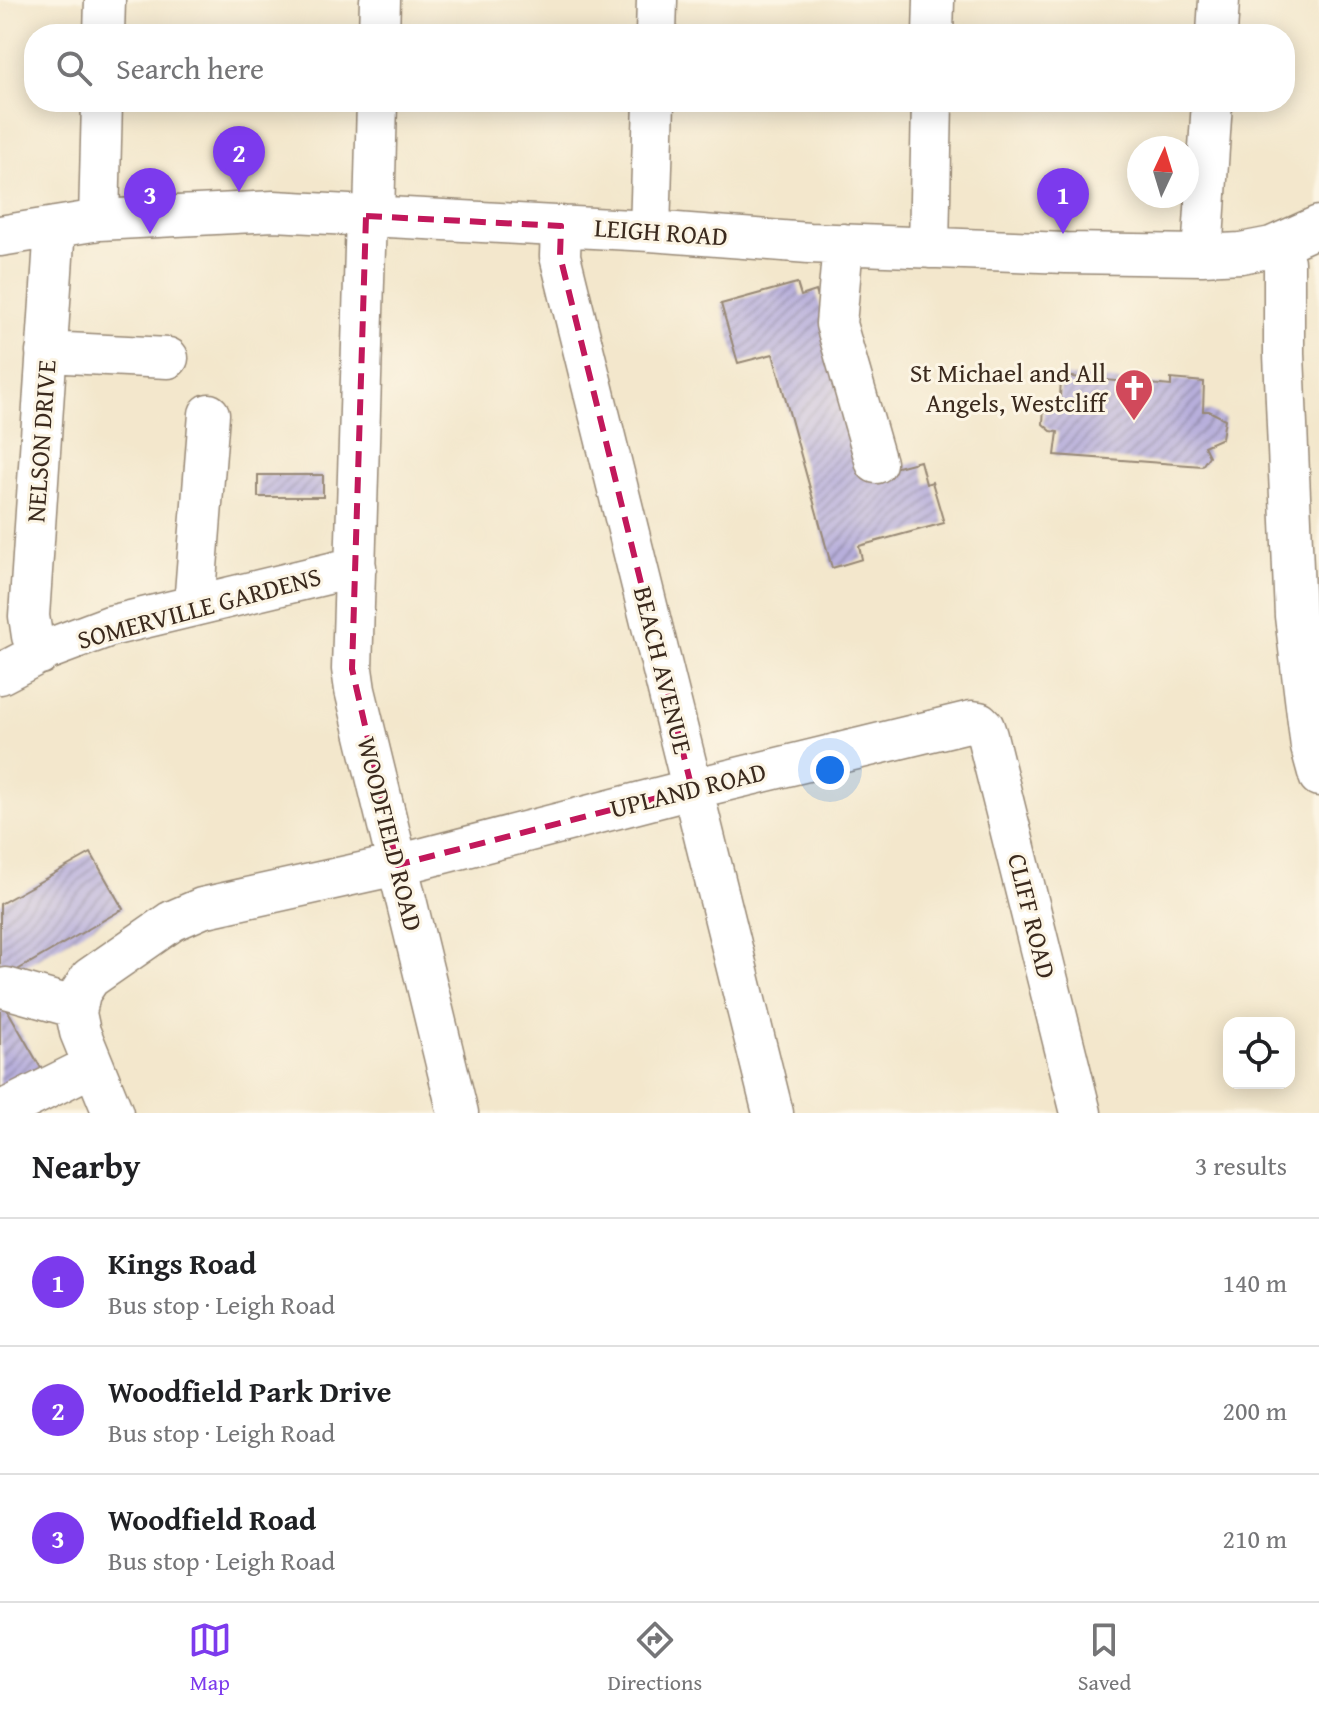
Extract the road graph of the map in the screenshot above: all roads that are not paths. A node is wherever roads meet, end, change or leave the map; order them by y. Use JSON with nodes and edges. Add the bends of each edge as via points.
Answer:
{"nodes":[{"id":1,"x":105,"y":0,"type":"edge"},
{"id":2,"x":380,"y":0,"type":"edge"},
{"id":3,"x":657,"y":0,"type":"edge"},
{"id":4,"x":934,"y":0,"type":"edge"},
{"id":5,"x":1219,"y":0,"type":"edge"},
{"id":6,"x":104,"y":24,"type":"edge"},
{"id":7,"x":379,"y":24,"type":"edge"},
{"id":8,"x":656,"y":24,"type":"edge"},
{"id":9,"x":933,"y":24,"type":"edge"},
{"id":10,"x":1218,"y":24,"type":"edge"},
{"id":11,"x":102,"y":112,"type":"edge"},
{"id":12,"x":376,"y":112,"type":"edge"},
{"id":13,"x":654,"y":112,"type":"edge"},
{"id":14,"x":932,"y":112,"type":"edge"},
{"id":15,"x":1211,"y":112,"type":"edge"},
{"id":16,"x":370,"y":216,"type":"junction"},
{"id":17,"x":99,"y":220,"type":"junction"},
{"id":18,"x":561,"y":226,"type":"junction"},
{"id":19,"x":1319,"y":226,"type":"edge"},
{"id":20,"x":55,"y":227,"type":"junction"},
{"id":21,"x":650,"y":231,"type":"junction"},
{"id":22,"x":0,"y":236,"type":"edge"},
{"id":23,"x":843,"y":244,"type":"junction"},
{"id":24,"x":929,"y":248,"type":"junction"},
{"id":25,"x":1202,"y":255,"type":"junction"},
{"id":26,"x":1292,"y":259,"type":"edge"},
{"id":27,"x":46,"y":352,"type":"junction"},
{"id":28,"x":168,"y":358,"type":"dead end"},
{"id":29,"x":209,"y":414,"type":"dead end"},
{"id":30,"x":876,"y":463,"type":"dead end"},
{"id":31,"x":356,"y":567,"type":"junction"},
{"id":32,"x":194,"y":606,"type":"junction"},
{"id":33,"x":1307,"y":620,"type":"edge"},
{"id":34,"x":40,"y":654,"type":"junction"},
{"id":35,"x":0,"y":674,"type":"edge"},
{"id":36,"x":979,"y":722,"type":"joint"},
{"id":37,"x":1319,"y":776,"type":"edge"},
{"id":38,"x":692,"y":789,"type":"junction"},
{"id":39,"x":397,"y":865,"type":"junction"},
{"id":40,"x":6,"y":988,"type":"dead end"},
{"id":41,"x":77,"y":1008,"type":"junction"},
{"id":42,"x":92,"y":1066,"type":"junction"},
{"id":43,"x":0,"y":1112,"type":"edge"},
{"id":44,"x":113,"y":1113,"type":"edge"},
{"id":45,"x":458,"y":1113,"type":"edge"},
{"id":46,"x":773,"y":1113,"type":"edge"},
{"id":47,"x":1081,"y":1113,"type":"edge"}],
"edges":[{"from":1,"to":6,"type":"street"},
{"from":2,"to":7,"type":"street"},
{"from":3,"to":8,"type":"street"},
{"from":4,"to":9,"type":"street"},
{"from":5,"to":10,"type":"street"},
{"from":11,"to":17,"type":"street"},
{"from":12,"to":16,"type":"street","name":"WOODFIELD ROAD"},
{"from":13,"to":21,"type":"street"},
{"from":14,"to":24,"type":"street"},
{"from":15,"to":25,"type":"street"},
{"from":16,"to":17,"type":"street","name":"LEIGH ROAD","via":[[274,211]]},
{"from":16,"to":18,"type":"street","name":"LEIGH ROAD"},
{"from":16,"to":31,"type":"street","name":"WOODFIELD ROAD"},
{"from":17,"to":20,"type":"street","name":"LEIGH ROAD"},
{"from":18,"to":21,"type":"street","name":"LEIGH ROAD"},
{"from":18,"to":38,"type":"street","name":"BEACH AVENUE","via":[[560,256]]},
{"from":19,"to":26,"type":"street","name":"LEIGH ROAD"},
{"from":20,"to":22,"type":"street","name":"LEIGH ROAD"},
{"from":20,"to":27,"type":"street","name":"NELSON DRIVE"},
{"from":21,"to":23,"type":"street","name":"LEIGH ROAD"},
{"from":23,"to":24,"type":"street","name":"LEIGH ROAD"},
{"from":23,"to":30,"type":"street","via":[[836,324]]},
{"from":24,"to":25,"type":"street","name":"LEIGH ROAD"},
{"from":25,"to":26,"type":"street","name":"LEIGH ROAD"},
{"from":26,"to":33,"type":"street","via":[[1284,354]]},
{"from":27,"to":28,"type":"street"},
{"from":27,"to":34,"type":"street","name":"NELSON DRIVE","via":[[29,616]]},
{"from":29,"to":32,"type":"street"},
{"from":31,"to":32,"type":"street","name":"SOMERVILLE GARDENS"},
{"from":31,"to":39,"type":"street","name":"WOODFIELD ROAD","via":[[352,669]]},
{"from":32,"to":34,"type":"street","name":"SOMERVILLE GARDENS","via":[[110,626]]},
{"from":33,"to":37,"type":"street","via":[[1311,747]]},
{"from":34,"to":35,"type":"street","name":"SOMERVILLE GARDENS"},
{"from":36,"to":38,"type":"street","name":"UPLAND ROAD"},
{"from":36,"to":47,"type":"street","name":"CLIFF ROAD","via":[[987,736]]},
{"from":38,"to":39,"type":"street","name":"UPLAND ROAD"},
{"from":38,"to":46,"type":"street","name":"BEACH AVENUE"},
{"from":39,"to":41,"type":"street","name":"UPLAND ROAD","via":[[202,908],[172,921],[90,978]]},
{"from":39,"to":45,"type":"street","name":"WOODFIELD ROAD"},
{"from":40,"to":41,"type":"street"},
{"from":41,"to":42,"type":"street"},
{"from":42,"to":43,"type":"street"},
{"from":42,"to":44,"type":"street"}]}
